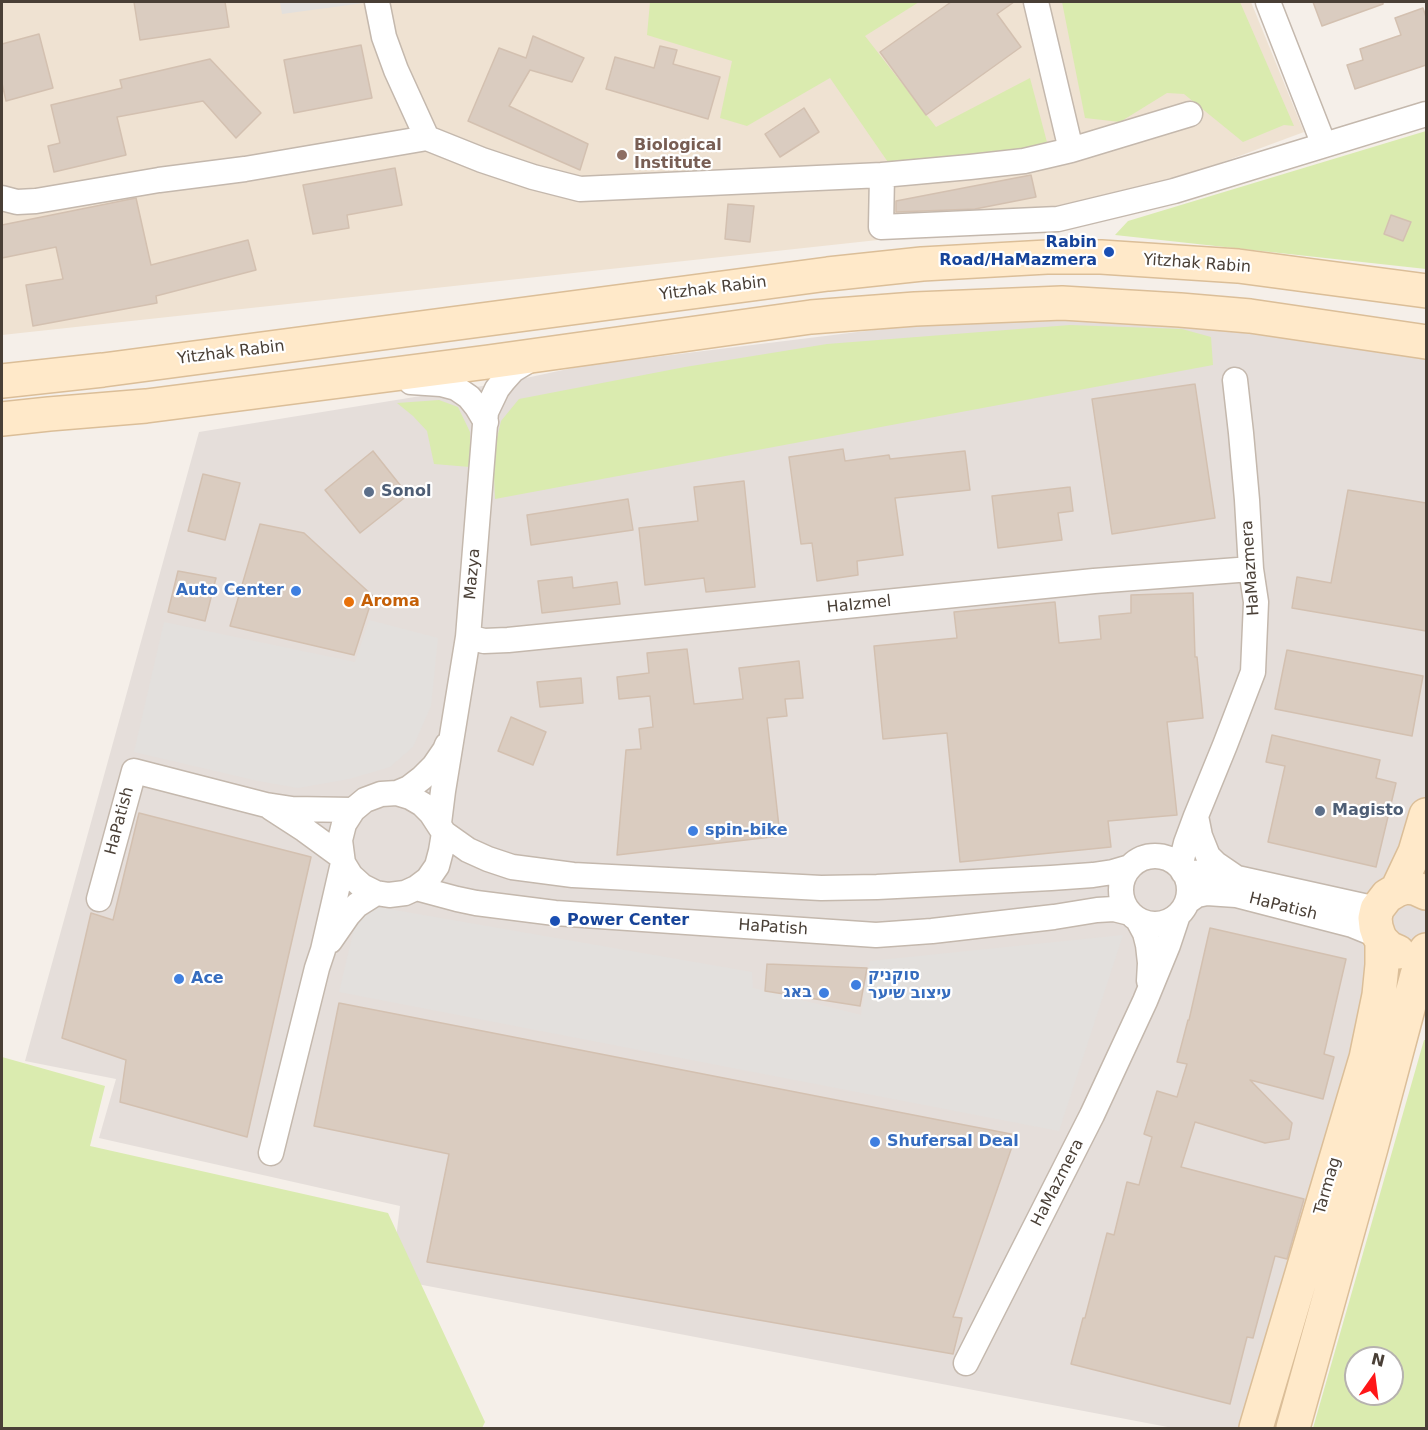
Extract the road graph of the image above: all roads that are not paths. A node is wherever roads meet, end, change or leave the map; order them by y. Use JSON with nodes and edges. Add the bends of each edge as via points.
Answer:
{"nodes":[{"id":1,"x":377,"y":2,"type":"edge"},
{"id":2,"x":1036,"y":2,"type":"edge"},
{"id":3,"x":1268,"y":2,"type":"edge"},
{"id":4,"x":1190,"y":114,"type":"dead end"},
{"id":5,"x":1426,"y":114,"type":"edge"},
{"id":6,"x":428,"y":138,"type":"junction"},
{"id":7,"x":1324,"y":145,"type":"junction"},
{"id":8,"x":1071,"y":150,"type":"junction"},
{"id":9,"x":882,"y":175,"type":"junction"},
{"id":10,"x":2,"y":198,"type":"edge"},
{"id":11,"x":1426,"y":291,"type":"edge"},
{"id":12,"x":1391,"y":337,"type":"junction"},
{"id":13,"x":1426,"y":342,"type":"edge"},
{"id":14,"x":1426,"y":348,"type":"edge"},
{"id":15,"x":544,"y":355,"type":"junction"},
{"id":16,"x":364,"y":378,"type":"junction"},
{"id":17,"x":1235,"y":380,"type":"dead end"},
{"id":18,"x":2,"y":381,"type":"edge"},
{"id":19,"x":2,"y":419,"type":"edge"},
{"id":20,"x":486,"y":422,"type":"junction"},
{"id":21,"x":1251,"y":569,"type":"junction"},
{"id":22,"x":468,"y":637,"type":"junction"},
{"id":23,"x":453,"y":725,"type":"junction"},
{"id":24,"x":397,"y":794,"type":"junction"},
{"id":25,"x":267,"y":805,"type":"junction"},
{"id":26,"x":353,"y":810,"type":"junction"},
{"id":27,"x":1426,"y":815,"type":"edge"},
{"id":28,"x":1196,"y":816,"type":"junction"},
{"id":29,"x":441,"y":828,"type":"junction"},
{"id":30,"x":342,"y":860,"type":"junction"},
{"id":31,"x":1130,"y":867,"type":"junction"},
{"id":32,"x":1182,"y":870,"type":"junction"},
{"id":33,"x":1237,"y":878,"type":"junction"},
{"id":34,"x":416,"y":888,"type":"junction"},
{"id":35,"x":376,"y":893,"type":"junction"},
{"id":36,"x":99,"y":898,"type":"dead end"},
{"id":37,"x":1182,"y":909,"type":"junction"},
{"id":38,"x":1392,"y":913,"type":"edge"},
{"id":39,"x":1134,"y":916,"type":"junction"},
{"id":40,"x":323,"y":950,"type":"junction"},
{"id":41,"x":1426,"y":950,"type":"edge"},
{"id":42,"x":1145,"y":1001,"type":"junction"},
{"id":43,"x":271,"y":1153,"type":"dead end"},
{"id":44,"x":966,"y":1363,"type":"dead end"},
{"id":45,"x":1299,"y":1420,"type":"edge"},
{"id":46,"x":1256,"y":1428,"type":"edge"}],
"edges":[{"from":1,"to":6,"type":"street","via":[[396,70]]},
{"from":2,"to":8,"type":"street"},
{"from":3,"to":7,"type":"street"},
{"from":4,"to":8,"type":"street"},
{"from":5,"to":7,"type":"street"},
{"from":6,"to":9,"type":"street","via":[[482,160],[580,189]]},
{"from":6,"to":10,"type":"street","via":[[36,201]]},
{"from":7,"to":9,"type":"street","via":[[1174,191],[1058,219],[881,227]]},
{"from":8,"to":9,"type":"street","via":[[1002,163]]},
{"from":11,"to":18,"type":"main road","name":"Yitzhak Rabin","via":[[1238,266],[1101,257],[922,264]]},
{"from":12,"to":13,"type":"main road"},
{"from":12,"to":14,"type":"main road"},
{"from":12,"to":15,"type":"main road","via":[[1250,316],[1062,303],[811,317]]},
{"from":15,"to":16,"type":"main road"},
{"from":15,"to":20,"type":"street","name":"Mazya","via":[[513,370],[497,388],[486,412]]},
{"from":16,"to":19,"type":"main road","via":[[146,406]]},
{"from":16,"to":20,"type":"street","via":[[456,388],[477,406]]},
{"from":17,"to":21,"type":"street","name":"HaMazmera"},
{"from":20,"to":22,"type":"street","name":"Mazya"},
{"from":21,"to":22,"type":"street","name":"HaIzmel","via":[[508,640]]},
{"from":21,"to":28,"type":"street","name":"HaMazmera","via":[[1256,602],[1253,672]]},
{"from":22,"to":23,"type":"street","name":"Mazya"},
{"from":23,"to":24,"type":"street","name":"Mazya","via":[[435,766]]},
{"from":23,"to":29,"type":"street","name":"Mazya"},
{"from":24,"to":26,"type":"street","via":[[381,794]]},
{"from":24,"to":29,"type":"street","via":[[422,804]]},
{"from":25,"to":26,"type":"street","name":"HaPatish"},
{"from":25,"to":30,"type":"street","name":"HaPatish"},
{"from":25,"to":36,"type":"street","name":"HaPatish","via":[[134,771]]},
{"from":26,"to":30,"type":"street","via":[[340,840]]},
{"from":27,"to":38,"type":"main road","name":"Tarmag"},
{"from":28,"to":32,"type":"street","name":"HaMazmera"},
{"from":28,"to":33,"type":"street","via":[[1208,856]]},
{"from":29,"to":31,"type":"street","via":[[468,850],[488,859],[512,867],[573,874],[821,888],[1052,878]]},
{"from":29,"to":34,"type":"street","via":[[437,866]]},
{"from":30,"to":35,"type":"street","via":[[351,876]]},
{"from":30,"to":40,"type":"street"},
{"from":31,"to":32,"type":"street","via":[[1143,858],[1159,856]]},
{"from":31,"to":39,"type":"street","via":[[1120,890],[1125,906]]},
{"from":32,"to":33,"type":"street","name":"HaPatish"},
{"from":32,"to":37,"type":"street","via":[[1189,886]]},
{"from":33,"to":38,"type":"street","name":"HaPatish"},
{"from":34,"to":35,"type":"street","via":[[389,895]]},
{"from":34,"to":39,"type":"street","name":"HaPatish","via":[[476,903],[555,913],[876,934],[932,931],[1098,910],[1113,909]]},
{"from":35,"to":40,"type":"street","via":[[357,905]]},
{"from":37,"to":38,"type":"street","name":"HaPatish","via":[[1197,895],[1207,893],[1236,895],[1352,925]]},
{"from":37,"to":39,"type":"street","via":[[1163,923],[1146,923]]},
{"from":37,"to":42,"type":"street","name":"HaMazmera"},
{"from":38,"to":41,"type":"main road","via":[[1389,948],[1407,954]]},
{"from":38,"to":46,"type":"main road","name":"Tarmag","via":[[1366,1058]]},
{"from":39,"to":42,"type":"street","name":"HaMazmera","via":[[1148,945],[1149,983]]},
{"from":40,"to":43,"type":"street"},
{"from":41,"to":45,"type":"main road","name":"Tarmag"},
{"from":42,"to":44,"type":"street","name":"HaMazmera","via":[[1092,1115]]}]}
